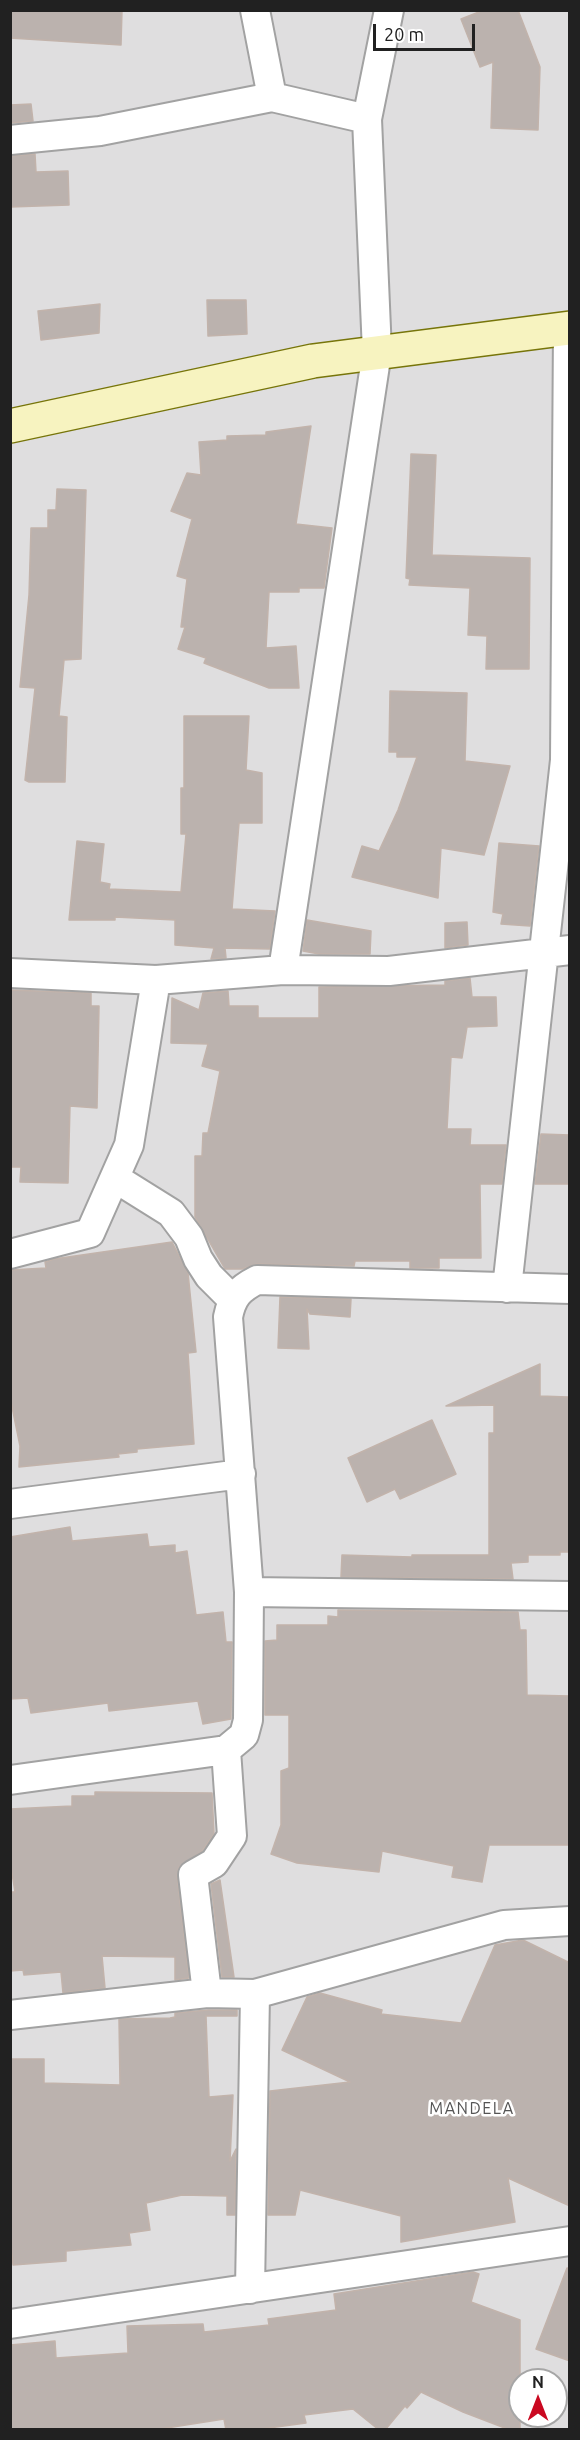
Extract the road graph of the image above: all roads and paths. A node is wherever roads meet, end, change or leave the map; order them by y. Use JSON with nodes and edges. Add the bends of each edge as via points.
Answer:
{"nodes":[{"id":1,"x":255,"y":10,"type":"edge"},
{"id":2,"x":389,"y":10,"type":"edge"},
{"id":3,"x":272,"y":97,"type":"junction"},
{"id":4,"x":367,"y":119,"type":"junction"},
{"id":5,"x":10,"y":140,"type":"edge"},
{"id":6,"x":569,"y":328,"type":"edge"},
{"id":7,"x":377,"y":352,"type":"junction"},
{"id":8,"x":10,"y":426,"type":"edge"},
{"id":9,"x":557,"y":951,"type":"edge"},
{"id":10,"x":283,"y":970,"type":"junction"},
{"id":11,"x":10,"y":972,"type":"edge"},
{"id":12,"x":156,"y":980,"type":"junction"},
{"id":13,"x":115,"y":1178,"type":"junction"},
{"id":14,"x":10,"y":1254,"type":"edge"},
{"id":15,"x":507,"y":1288,"type":"junction"},
{"id":16,"x":570,"y":1289,"type":"edge"},
{"id":17,"x":232,"y":1299,"type":"junction"},
{"id":18,"x":241,"y":1474,"type":"junction"},
{"id":19,"x":10,"y":1504,"type":"edge"},
{"id":20,"x":249,"y":1592,"type":"junction"},
{"id":21,"x":570,"y":1596,"type":"edge"},
{"id":22,"x":226,"y":1750,"type":"junction"},
{"id":23,"x":10,"y":1780,"type":"edge"},
{"id":24,"x":570,"y":1921,"type":"edge"},
{"id":25,"x":207,"y":1993,"type":"junction"},
{"id":26,"x":255,"y":1994,"type":"junction"},
{"id":27,"x":10,"y":2015,"type":"edge"},
{"id":28,"x":570,"y":2241,"type":"edge"},
{"id":29,"x":250,"y":2289,"type":"junction"},
{"id":30,"x":10,"y":2324,"type":"edge"}],
"edges":[{"from":1,"to":3,"type":"street"},
{"from":2,"to":4,"type":"street"},
{"from":3,"to":4,"type":"street"},
{"from":3,"to":5,"type":"street","via":[[100,131]]},
{"from":4,"to":7,"type":"street"},
{"from":6,"to":7,"type":"street"},
{"from":6,"to":9,"type":"street","via":[[565,760]]},
{"from":7,"to":8,"type":"street","via":[[314,361]]},
{"from":7,"to":10,"type":"street"},
{"from":9,"to":10,"type":"street","via":[[389,971]]},
{"from":9,"to":15,"type":"street"},
{"from":10,"to":12,"type":"street"},
{"from":11,"to":12,"type":"street"},
{"from":12,"to":13,"type":"street","via":[[129,1145]]},
{"from":13,"to":14,"type":"street","via":[[90,1233]]},
{"from":13,"to":17,"type":"street","via":[[171,1213],[189,1237],[209,1276]]},
{"from":15,"to":16,"type":"street"},
{"from":15,"to":17,"type":"street","via":[[257,1280]]},
{"from":17,"to":18,"type":"street","via":[[228,1317]]},
{"from":18,"to":19,"type":"street"},
{"from":18,"to":20,"type":"street"},
{"from":20,"to":21,"type":"street"},
{"from":20,"to":22,"type":"street","via":[[248,1720],[244,1735]]},
{"from":22,"to":23,"type":"street"},
{"from":22,"to":25,"type":"street","via":[[232,1836],[213,1863],[193,1875]]},
{"from":24,"to":26,"type":"street","via":[[504,1926]]},
{"from":25,"to":26,"type":"street"},
{"from":25,"to":27,"type":"street"},
{"from":26,"to":29,"type":"street"},
{"from":28,"to":29,"type":"street"},
{"from":29,"to":30,"type":"street"}]}
